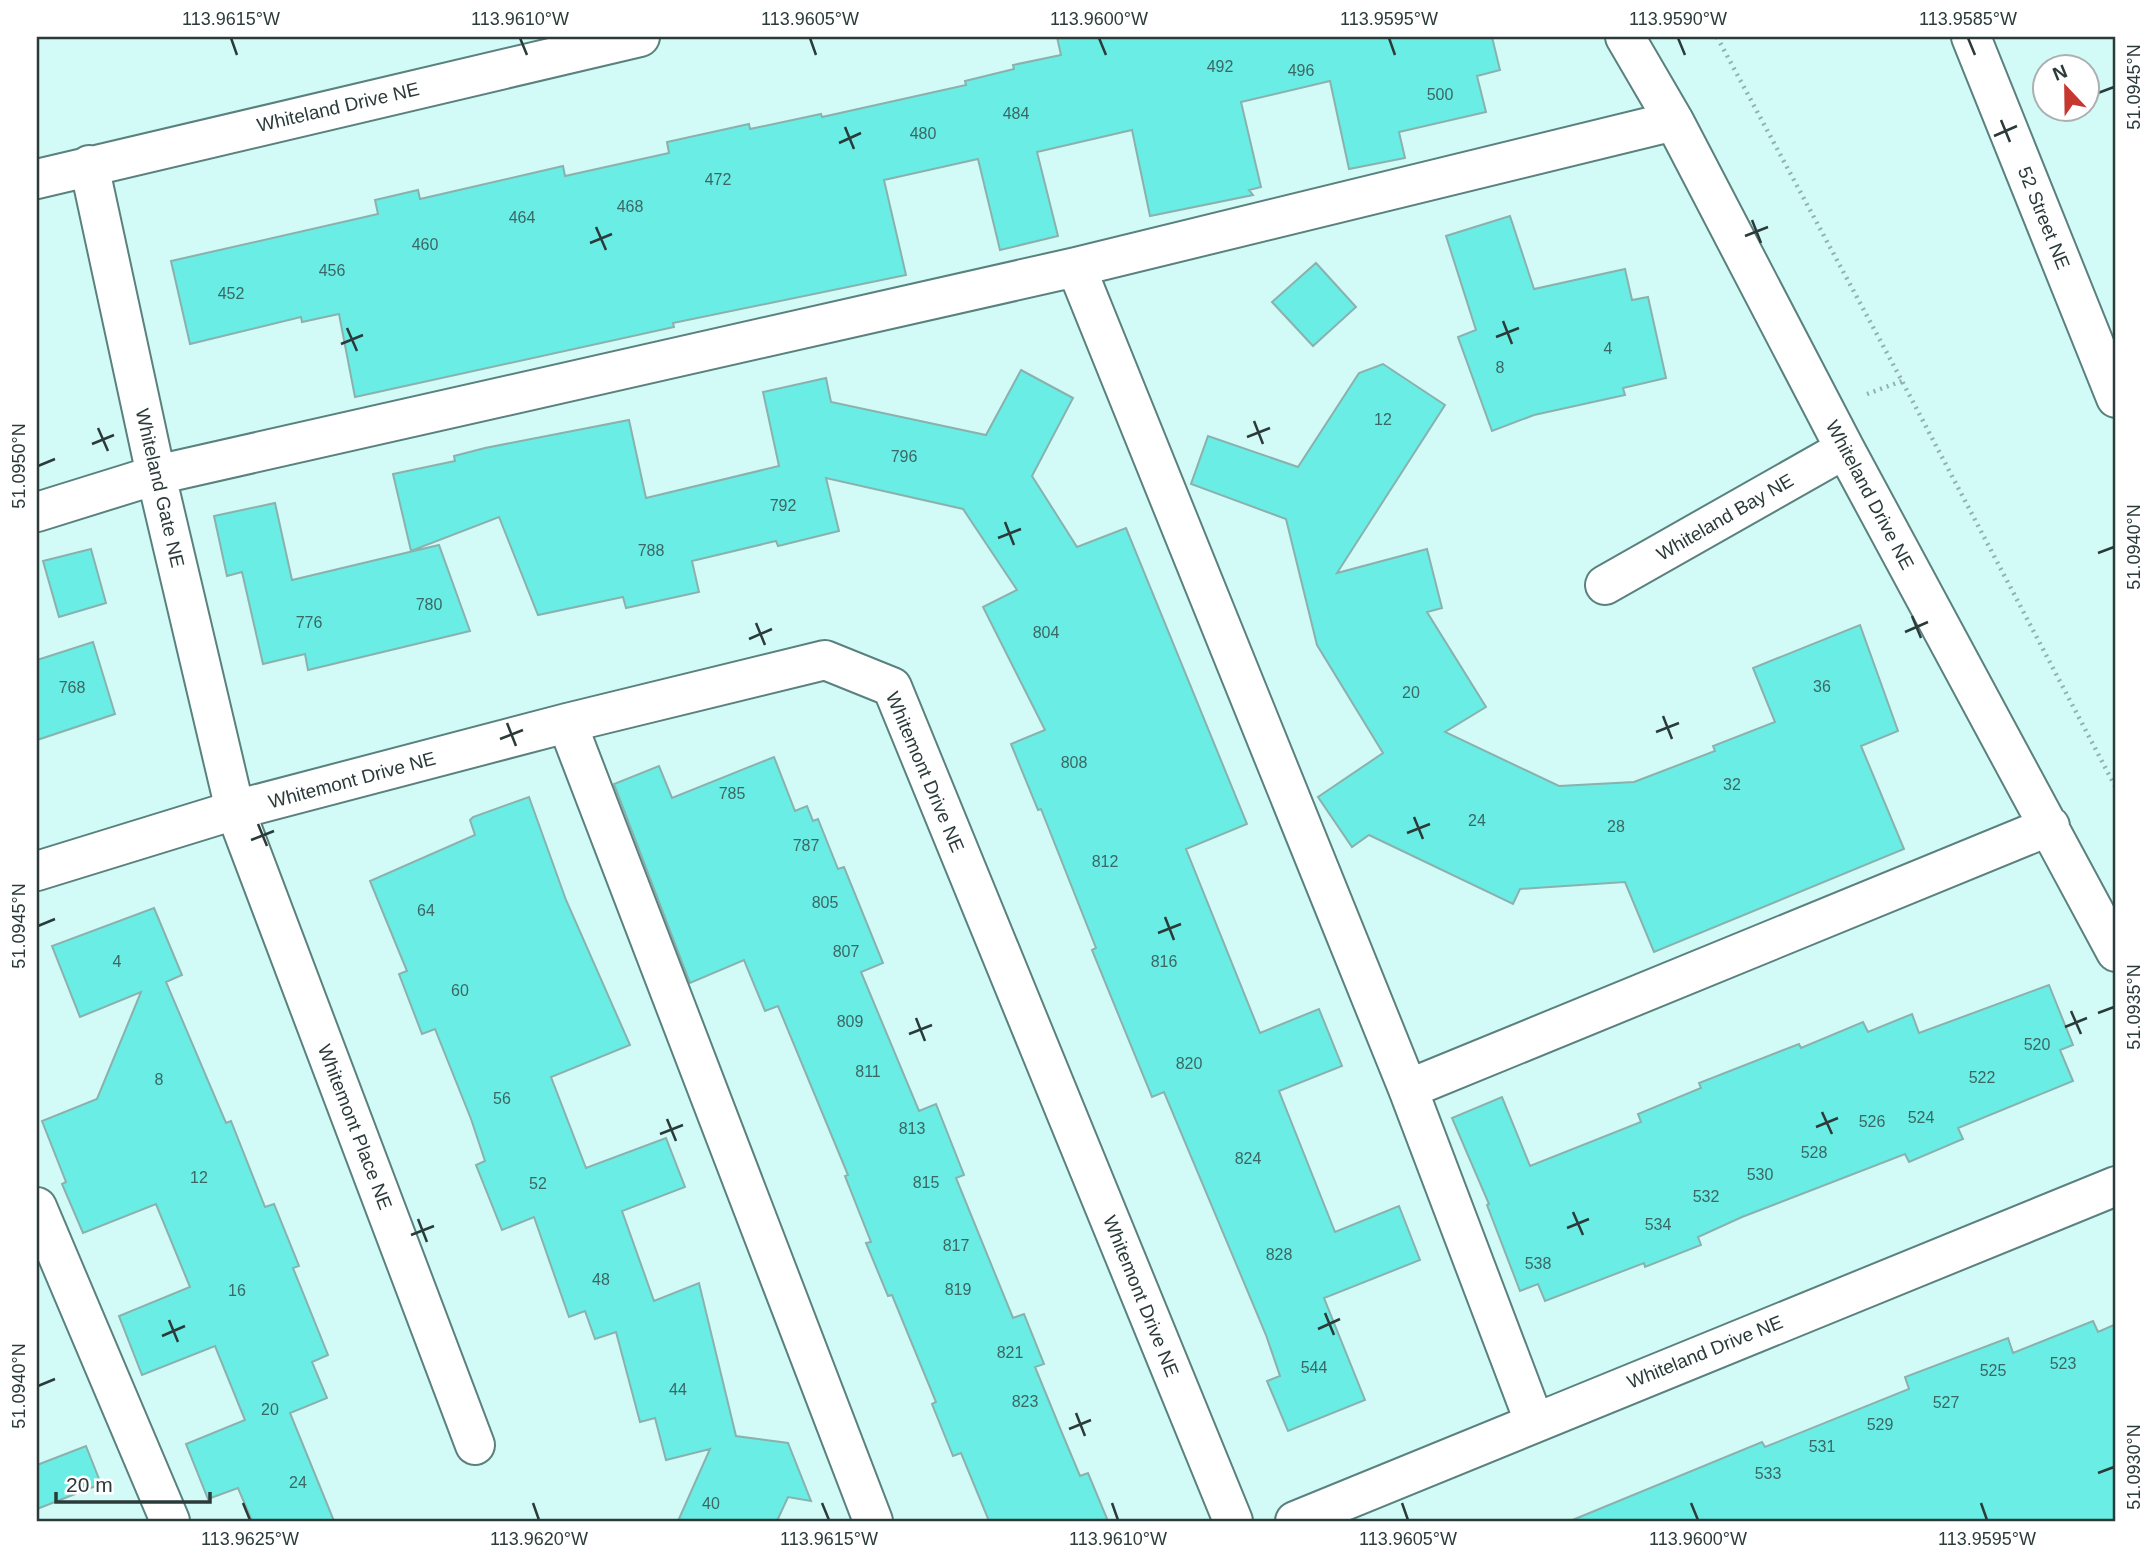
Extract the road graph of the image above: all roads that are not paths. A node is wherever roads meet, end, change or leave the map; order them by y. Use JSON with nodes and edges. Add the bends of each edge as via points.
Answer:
{"nodes":[{"id":1,"x":640,"y":37,"type":"edge"},
{"id":2,"x":1625,"y":37,"type":"edge"},
{"id":3,"x":1971,"y":37,"type":"edge"},
{"id":4,"x":1674,"y":121,"type":"junction"},
{"id":5,"x":89,"y":165,"type":"junction"},
{"id":6,"x":37,"y":179,"type":"edge"},
{"id":7,"x":1076,"y":267,"type":"junction"},
{"id":8,"x":2116,"y":398,"type":"edge"},
{"id":9,"x":1845,"y":449,"type":"junction"},
{"id":10,"x":156,"y":475,"type":"junction"},
{"id":11,"x":37,"y":512,"type":"edge"},
{"id":12,"x":1605,"y":585,"type":"dead end"},
{"id":13,"x":567,"y":723,"type":"junction"},
{"id":14,"x":235,"y":810,"type":"junction"},
{"id":15,"x":2050,"y":826,"type":"junction"},
{"id":16,"x":37,"y":871,"type":"edge"},
{"id":17,"x":2116,"y":952,"type":"edge"},
{"id":18,"x":1408,"y":1089,"type":"junction"},
{"id":19,"x":2116,"y":1186,"type":"edge"},
{"id":20,"x":37,"y":1207,"type":"edge"},
{"id":21,"x":1534,"y":1422,"type":"junction"},
{"id":22,"x":475,"y":1444,"type":"dead end"},
{"id":23,"x":170,"y":1521,"type":"edge"},
{"id":24,"x":873,"y":1521,"type":"edge"},
{"id":25,"x":1233,"y":1521,"type":"edge"},
{"id":26,"x":1295,"y":1521,"type":"edge"}],
"edges":[{"from":1,"to":5,"type":"street","name":"Whiteland Drive NE"},
{"from":2,"to":4,"type":"street","name":"Whiteland Drive NE"},
{"from":3,"to":8,"type":"street","name":"52 Street NE"},
{"from":4,"to":7,"type":"street"},
{"from":4,"to":9,"type":"street","name":"Whiteland Drive NE"},
{"from":5,"to":6,"type":"street","name":"Whiteland Drive NE"},
{"from":5,"to":10,"type":"street","name":"Whiteland Gate NE"},
{"from":7,"to":10,"type":"street"},
{"from":7,"to":18,"type":"street"},
{"from":9,"to":12,"type":"street","name":"Whiteland Bay NE"},
{"from":9,"to":15,"type":"street","name":"Whiteland Drive NE"},
{"from":10,"to":11,"type":"street"},
{"from":10,"to":14,"type":"street","name":"Whiteland Gate NE"},
{"from":13,"to":14,"type":"street","name":"Whitemont Drive NE"},
{"from":13,"to":24,"type":"street"},
{"from":13,"to":25,"type":"street","name":"Whitemont Drive NE","via":[[825,660],[892,687]]},
{"from":14,"to":16,"type":"street","name":"Whitemont Drive NE"},
{"from":14,"to":22,"type":"street","name":"Whitemont Place NE"},
{"from":15,"to":17,"type":"street","name":"Whiteland Drive NE"},
{"from":15,"to":18,"type":"street"},
{"from":18,"to":21,"type":"street"},
{"from":19,"to":21,"type":"street","name":"Whiteland Drive NE"},
{"from":20,"to":23,"type":"street"},
{"from":21,"to":26,"type":"street","name":"Whiteland Drive NE"}]}
